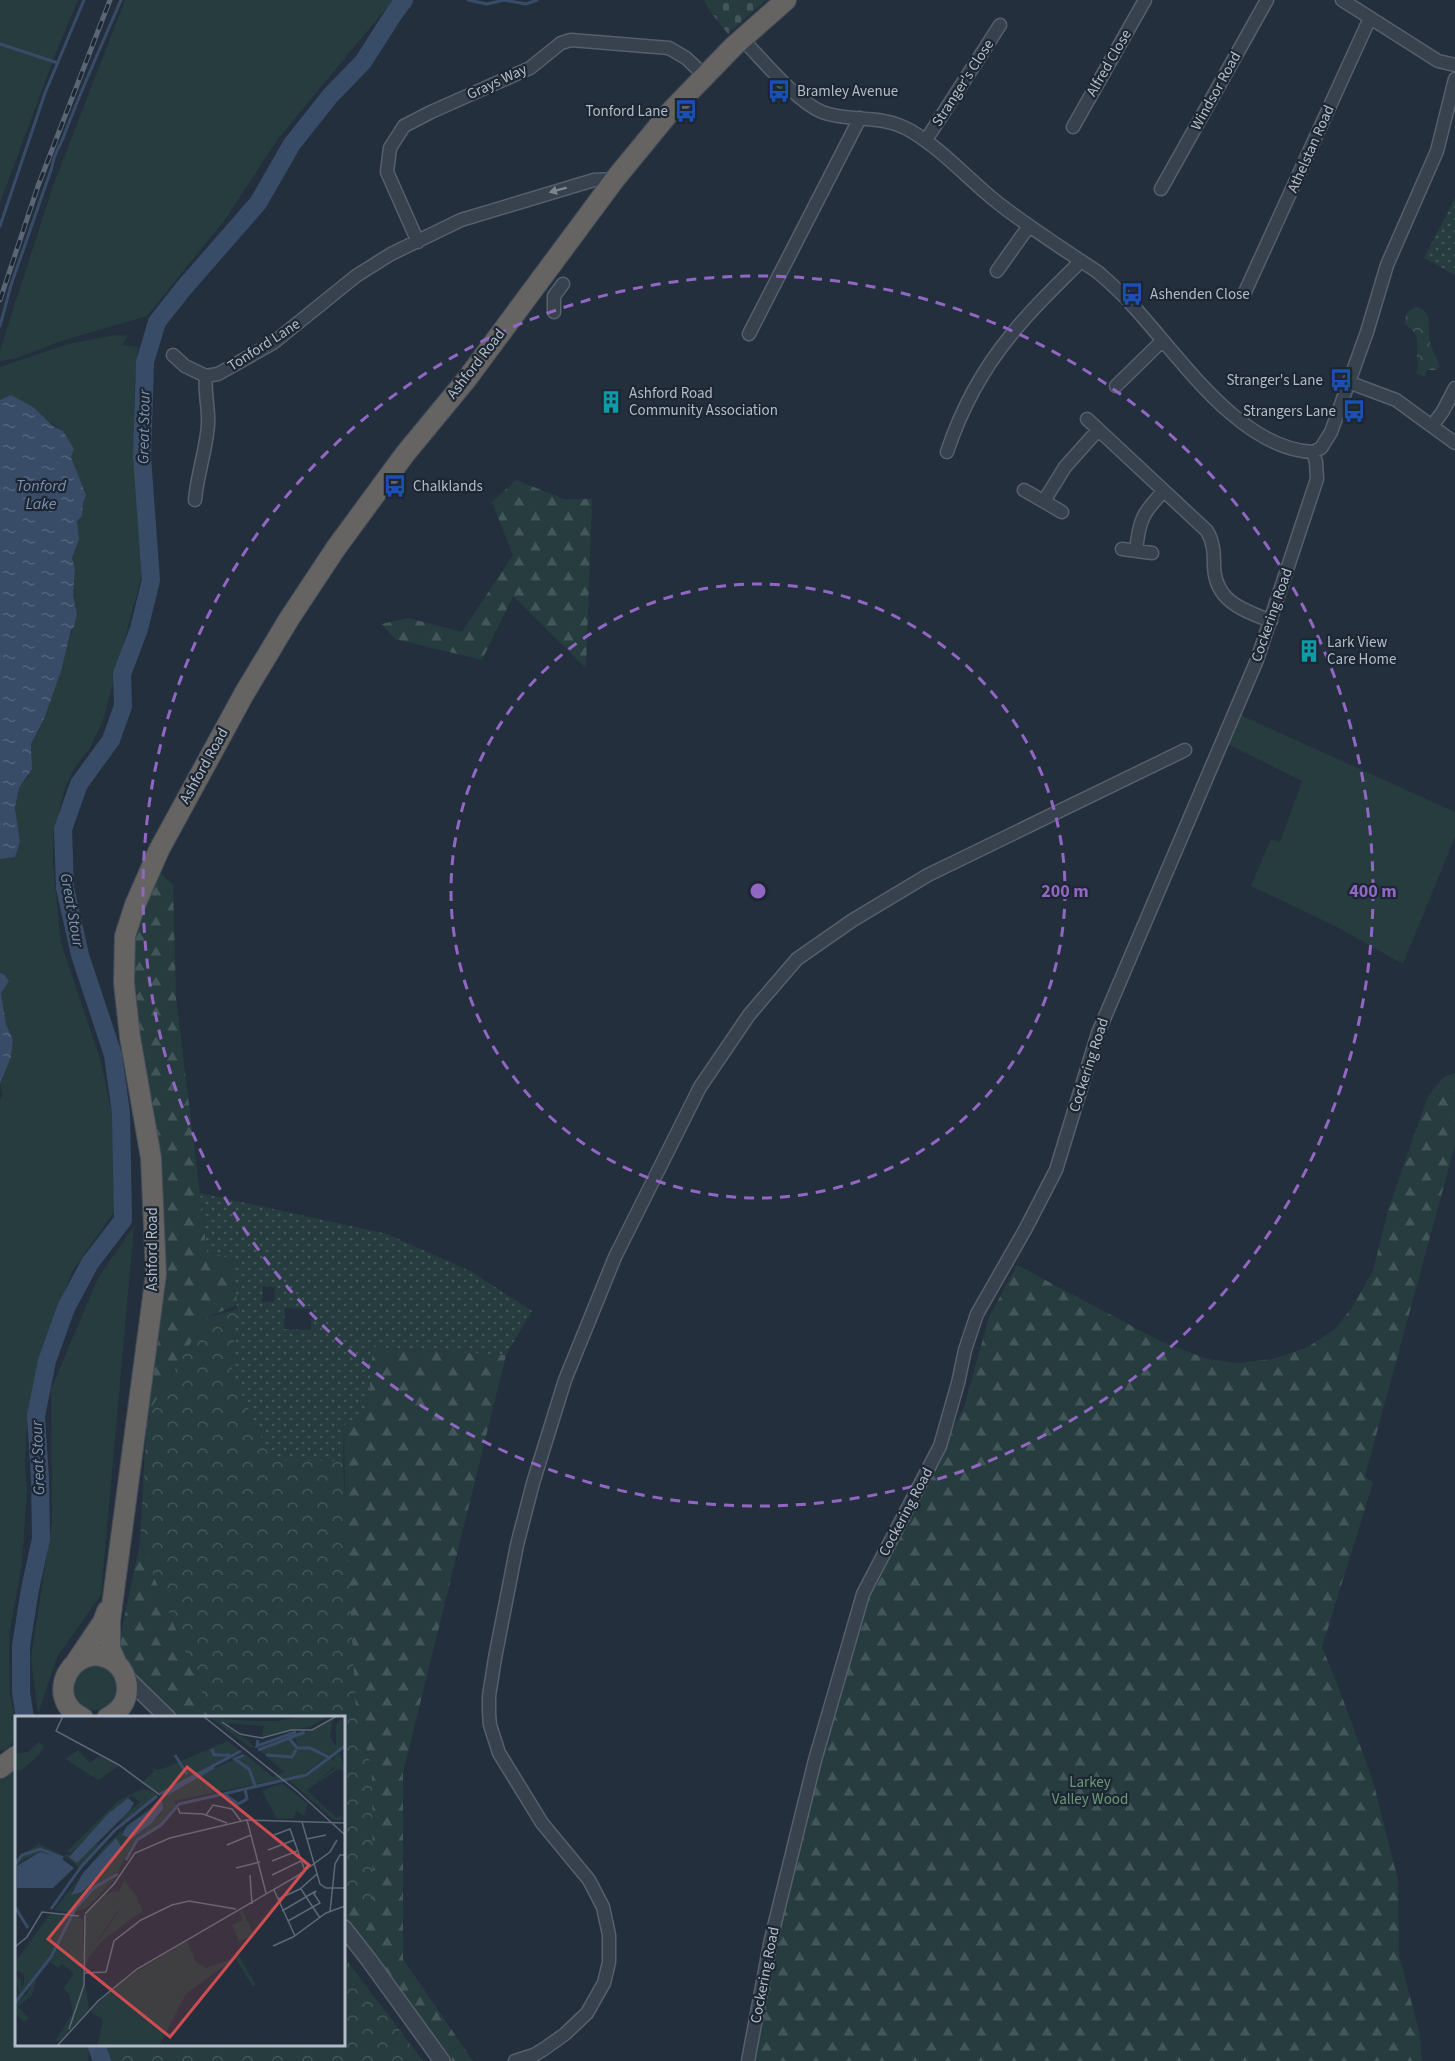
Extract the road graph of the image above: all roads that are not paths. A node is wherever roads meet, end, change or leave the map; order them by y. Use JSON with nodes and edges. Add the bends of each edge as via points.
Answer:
{"nodes":[{"id":1,"x":786,"y":0,"type":"edge"},
{"id":2,"x":1145,"y":0,"type":"edge"},
{"id":3,"x":1267,"y":0,"type":"edge"},
{"id":4,"x":1342,"y":0,"type":"edge"},
{"id":5,"x":1370,"y":18,"type":"junction"},
{"id":6,"x":1000,"y":25,"type":"dead end"},
{"id":7,"x":742,"y":39,"type":"junction"},
{"id":8,"x":1455,"y":65,"type":"edge"},
{"id":9,"x":704,"y":75,"type":"junction"},
{"id":10,"x":1455,"y":79,"type":"edge"},
{"id":11,"x":860,"y":118,"type":"junction"},
{"id":12,"x":1073,"y":127,"type":"dead end"},
{"id":13,"x":926,"y":140,"type":"junction"},
{"id":14,"x":615,"y":179,"type":"junction"},
{"id":15,"x":1164,"y":184,"type":"dead end"},
{"id":16,"x":1029,"y":226,"type":"junction"},
{"id":17,"x":418,"y":242,"type":"junction"},
{"id":18,"x":1081,"y":261,"type":"junction"},
{"id":19,"x":997,"y":271,"type":"dead end"},
{"id":20,"x":563,"y":284,"type":"dead end"},
{"id":21,"x":1245,"y":292,"type":"dead end"},
{"id":22,"x":554,"y":312,"type":"dead end"},
{"id":23,"x":748,"y":334,"type":"dead end"},
{"id":24,"x":1162,"y":341,"type":"junction"},
{"id":25,"x":172,"y":355,"type":"dead end"},
{"id":26,"x":206,"y":376,"type":"junction"},
{"id":27,"x":1348,"y":382,"type":"junction"},
{"id":28,"x":1116,"y":386,"type":"dead end"},
{"id":29,"x":1455,"y":388,"type":"edge"},
{"id":30,"x":1087,"y":419,"type":"dead end"},
{"id":31,"x":1432,"y":426,"type":"junction"},
{"id":32,"x":1098,"y":430,"type":"junction"},
{"id":33,"x":1455,"y":443,"type":"edge"},
{"id":34,"x":947,"y":452,"type":"dead end"},
{"id":35,"x":1313,"y":452,"type":"junction"},
{"id":36,"x":1024,"y":490,"type":"dead end"},
{"id":37,"x":1164,"y":491,"type":"junction"},
{"id":38,"x":195,"y":500,"type":"dead end"},
{"id":39,"x":1044,"y":501,"type":"junction"},
{"id":40,"x":1062,"y":513,"type":"dead end"},
{"id":41,"x":1122,"y":549,"type":"dead end"},
{"id":42,"x":1136,"y":551,"type":"junction"},
{"id":43,"x":1152,"y":553,"type":"dead end"},
{"id":44,"x":1271,"y":621,"type":"junction"},
{"id":45,"x":1185,"y":750,"type":"dead end"},
{"id":46,"x":113,"y":1598,"type":"junction"},
{"id":47,"x":76,"y":1662,"type":"junction"},
{"id":48,"x":121,"y":1671,"type":"junction"},
{"id":49,"x":64,"y":1696,"type":"junction"},
{"id":50,"x":114,"y":1712,"type":"edge"},
{"id":51,"x":164,"y":1714,"type":"edge"},
{"id":52,"x":58,"y":1716,"type":"edge"},
{"id":53,"x":80,"y":1716,"type":"edge"},
{"id":54,"x":15,"y":1757,"type":"edge"},
{"id":55,"x":0,"y":1768,"type":"edge"},
{"id":56,"x":345,"y":1930,"type":"edge"},
{"id":57,"x":442,"y":2061,"type":"edge"},
{"id":58,"x":515,"y":2061,"type":"edge"},
{"id":59,"x":748,"y":2061,"type":"edge"}],
"edges":[{"from":1,"to":7,"type":"highway","name":"Ashford Road"},
{"from":2,"to":12,"type":"street","name":"Alfred Close"},
{"from":3,"to":15,"type":"street","name":"Windsor Road"},
{"from":4,"to":5,"type":"street"},
{"from":5,"to":8,"type":"street","via":[[1438,61]]},
{"from":5,"to":21,"type":"street","name":"Athelstan Road"},
{"from":6,"to":13,"type":"street","name":"Stranger's Close"},
{"from":7,"to":9,"type":"highway","name":"Ashford Road"},
{"from":7,"to":11,"type":"street","via":[[811,106]]},
{"from":9,"to":14,"type":"highway","name":"Ashford Road"},
{"from":9,"to":17,"type":"street","name":"Grays Way","via":[[669,48],[571,40],[561,43],[530,68],[404,126],[390,148],[387,172]]},
{"from":10,"to":27,"type":"street","via":[[1437,151],[1387,265]]},
{"from":11,"to":13,"type":"street","via":[[897,124]]},
{"from":11,"to":23,"type":"street"},
{"from":13,"to":16,"type":"street"},
{"from":14,"to":17,"type":"street","name":"Tonford Lane","one_way":true,"via":[[594,180],[461,220]]},
{"from":14,"to":46,"type":"highway","name":"Ashford Road","via":[[466,380],[398,464],[289,619],[181,807],[135,905],[125,936],[124,983],[151,1158],[156,1274]]},
{"from":16,"to":18,"type":"street"},
{"from":16,"to":19,"type":"street"},
{"from":17,"to":26,"type":"street","name":"Tonford Lane","via":[[356,276],[256,354],[218,374]]},
{"from":18,"to":24,"type":"street","via":[[1131,303]]},
{"from":18,"to":34,"type":"street","via":[[1010,335],[978,383]]},
{"from":20,"to":22,"type":"street","via":[[554,296]]},
{"from":24,"to":28,"type":"street"},
{"from":24,"to":35,"type":"street","via":[[1214,397],[1252,430],[1283,446]]},
{"from":25,"to":26,"type":"street"},
{"from":26,"to":38,"type":"street","via":[[208,424],[192,475]]},
{"from":27,"to":31,"type":"street","via":[[1396,400]]},
{"from":27,"to":35,"type":"street","via":[[1331,432],[1321,448]]},
{"from":29,"to":31,"type":"street"},
{"from":30,"to":32,"type":"street"},
{"from":31,"to":33,"type":"street"},
{"from":32,"to":37,"type":"street"},
{"from":32,"to":39,"type":"street","via":[[1065,467]]},
{"from":35,"to":44,"type":"street","name":"Cockering Road","via":[[1317,479]]},
{"from":36,"to":39,"type":"street"},
{"from":37,"to":42,"type":"street","via":[[1147,509],[1139,525]]},
{"from":37,"to":44,"type":"street","via":[[1212,540],[1220,591],[1237,607]]},
{"from":39,"to":40,"type":"street"},
{"from":41,"to":42,"type":"street"},
{"from":42,"to":43,"type":"street"},
{"from":44,"to":59,"type":"street","name":"Cockering Road","via":[[1098,1033],[1056,1170],[977,1314],[940,1446],[863,1594],[815,1760],[771,1939]]},
{"from":45,"to":58,"type":"street","via":[[928,875],[815,946],[797,959],[748,1015],[700,1087],[615,1257],[566,1380],[519,1535],[495,1658],[489,1713],[499,1753],[542,1823],[589,1880],[603,1907],[609,1935],[604,1983],[587,2013],[544,2049]]},
{"from":46,"to":47,"type":"highway","name":"Ashford Road","via":[[103,1622]]},
{"from":46,"to":48,"type":"highway","name":"Ashford Road","via":[[108,1639]]},
{"from":47,"to":48,"type":"highway","via":[[92,1656],[110,1659]]},
{"from":47,"to":49,"type":"highway","name":"Ashford Road","via":[[65,1677]]},
{"from":48,"to":50,"type":"highway","via":[[126,1698]]},
{"from":48,"to":51,"type":"street"},
{"from":49,"to":52,"type":"highway"},
{"from":49,"to":53,"type":"highway"},
{"from":50,"to":51,"type":"street","via":[[132,1705]]},
{"from":54,"to":55,"type":"highway"},
{"from":56,"to":57,"type":"street"}]}
